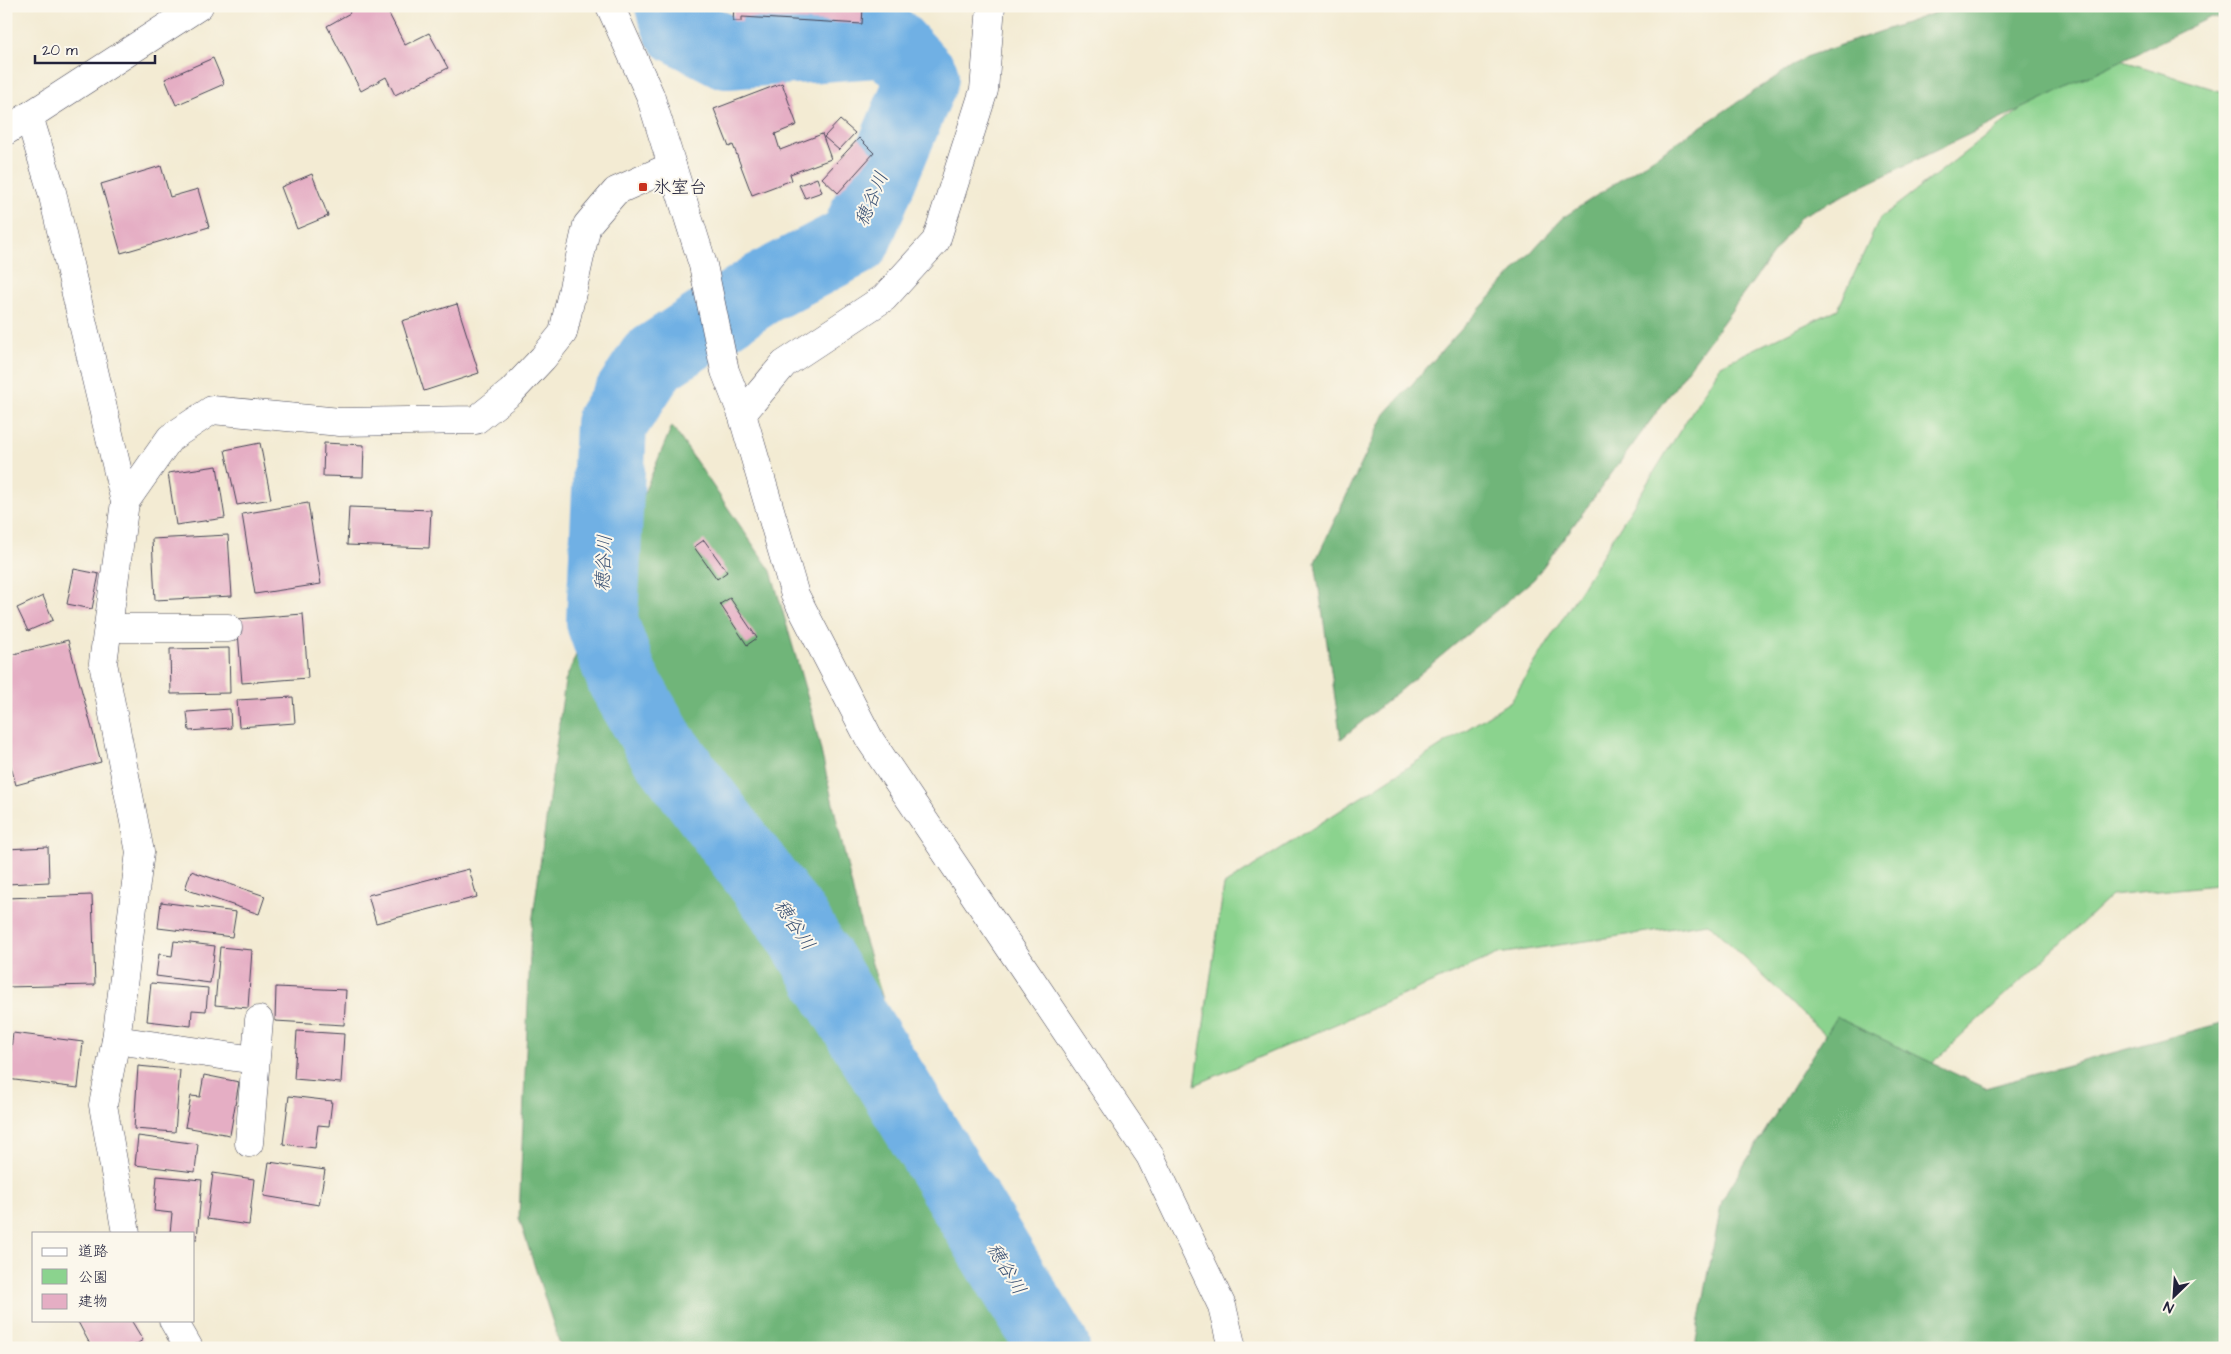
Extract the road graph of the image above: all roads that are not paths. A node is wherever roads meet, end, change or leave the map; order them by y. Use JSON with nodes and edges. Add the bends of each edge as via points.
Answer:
{"nodes":[{"id":1,"x":199,"y":6,"type":"edge"},
{"id":2,"x":610,"y":6,"type":"edge"},
{"id":3,"x":991,"y":6,"type":"edge"},
{"id":4,"x":29,"y":116,"type":"junction"},
{"id":5,"x":6,"y":130,"type":"edge"},
{"id":6,"x":672,"y":166,"type":"junction"},
{"id":7,"x":742,"y":414,"type":"junction"},
{"id":8,"x":125,"y":502,"type":"junction"},
{"id":9,"x":108,"y":628,"type":"junction"},
{"id":10,"x":228,"y":628,"type":"dead end"},
{"id":11,"x":259,"y":1020,"type":"dead end"},
{"id":12,"x":116,"y":1040,"type":"junction"},
{"id":13,"x":255,"y":1060,"type":"junction"},
{"id":14,"x":249,"y":1143,"type":"dead end"},
{"id":15,"x":126,"y":1232,"type":"edge"},
{"id":16,"x":175,"y":1322,"type":"edge"},
{"id":17,"x":189,"y":1348,"type":"edge"},
{"id":18,"x":1232,"y":1348,"type":"edge"}],
"edges":[{"from":1,"to":4,"type":"street"},
{"from":2,"to":6,"type":"street","via":[[650,95]]},
{"from":3,"to":7,"type":"street","via":[[984,90],[936,242],[884,298],[784,364]]},
{"from":4,"to":5,"type":"street"},
{"from":4,"to":8,"type":"street","via":[[52,192]]},
{"from":6,"to":7,"type":"street","via":[[703,265],[725,371]]},
{"from":6,"to":8,"type":"street","via":[[616,191],[587,226],[563,333],[511,392],[476,420],[340,422],[212,410],[170,438]]},
{"from":7,"to":18,"type":"street","via":[[795,595],[870,740],[1150,1156],[1222,1306]]},
{"from":8,"to":9,"type":"street"},
{"from":9,"to":10,"type":"street"},
{"from":9,"to":12,"type":"street","via":[[103,663],[140,852]]},
{"from":11,"to":13,"type":"street"},
{"from":12,"to":13,"type":"street"},
{"from":12,"to":15,"type":"street","via":[[103,1105]]},
{"from":13,"to":14,"type":"street"},
{"from":16,"to":17,"type":"street"}]}
